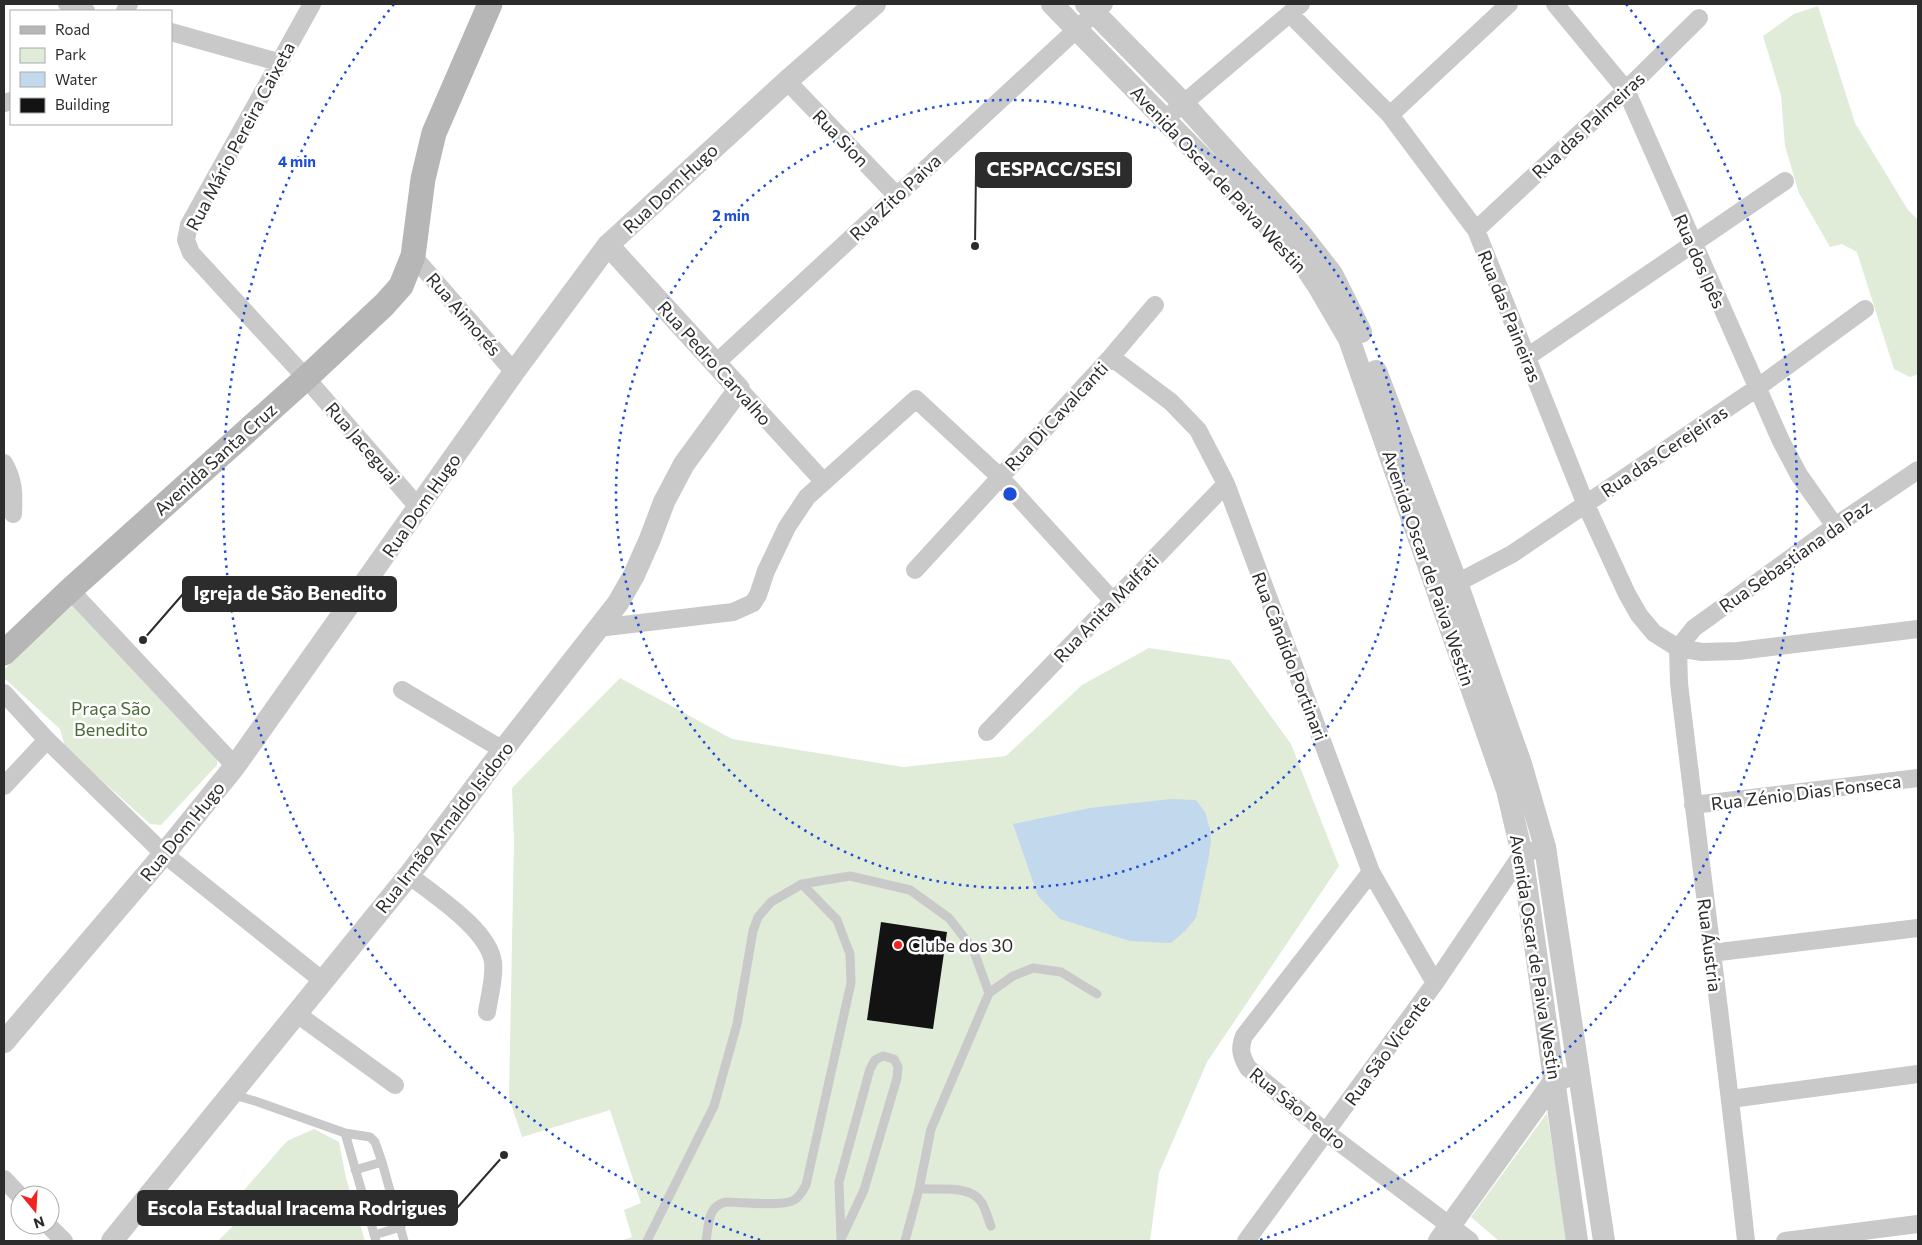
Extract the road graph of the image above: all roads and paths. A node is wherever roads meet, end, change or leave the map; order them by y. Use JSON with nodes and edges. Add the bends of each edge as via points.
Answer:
{"nodes":[{"id":1,"x":67,"y":4,"type":"edge"},
{"id":2,"x":312,"y":4,"type":"edge"},
{"id":3,"x":490,"y":4,"type":"edge"},
{"id":4,"x":875,"y":4,"type":"edge"},
{"id":5,"x":1052,"y":4,"type":"edge"},
{"id":6,"x":1509,"y":4,"type":"edge"},
{"id":7,"x":1555,"y":4,"type":"edge"},
{"id":8,"x":1095,"y":7,"type":"edge"},
{"id":9,"x":1296,"y":9,"type":"edge"},
{"id":10,"x":83,"y":10,"type":"edge"},
{"id":11,"x":1699,"y":18,"type":"dead end"},
{"id":12,"x":1075,"y":29,"type":"junction"},
{"id":13,"x":172,"y":32,"type":"edge"},
{"id":14,"x":278,"y":62,"type":"junction"},
{"id":15,"x":787,"y":81,"type":"junction"},
{"id":16,"x":1626,"y":90,"type":"junction"},
{"id":17,"x":1184,"y":104,"type":"junction"},
{"id":18,"x":1390,"y":115,"type":"junction"},
{"id":19,"x":1165,"y":119,"type":"junction"},
{"id":20,"x":1785,"y":181,"type":"dead end"},
{"id":21,"x":896,"y":195,"type":"junction"},
{"id":22,"x":1476,"y":230,"type":"junction"},
{"id":23,"x":1693,"y":244,"type":"junction"},
{"id":24,"x":608,"y":245,"type":"junction"},
{"id":25,"x":414,"y":256,"type":"junction"},
{"id":26,"x":1154,"y":305,"type":"dead end"},
{"id":27,"x":1865,"y":309,"type":"dead end"},
{"id":28,"x":1355,"y":336,"type":"junction"},
{"id":29,"x":1111,"y":357,"type":"junction"},
{"id":30,"x":1527,"y":357,"type":"junction"},
{"id":31,"x":715,"y":364,"type":"junction"},
{"id":32,"x":514,"y":372,"type":"junction"},
{"id":33,"x":306,"y":378,"type":"junction"},
{"id":34,"x":1757,"y":388,"type":"junction"},
{"id":35,"x":739,"y":390,"type":"junction"},
{"id":36,"x":4,"y":463,"type":"edge"},
{"id":37,"x":1918,"y":470,"type":"edge"},
{"id":38,"x":1000,"y":477,"type":"junction"},
{"id":39,"x":822,"y":481,"type":"junction"},
{"id":40,"x":1226,"y":484,"type":"junction"},
{"id":41,"x":1586,"y":505,"type":"junction"},
{"id":42,"x":419,"y":508,"type":"junction"},
{"id":43,"x":13,"y":514,"type":"dead end"},
{"id":44,"x":1835,"y":526,"type":"junction"},
{"id":45,"x":915,"y":570,"type":"dead end"},
{"id":46,"x":1447,"y":586,"type":"junction"},
{"id":47,"x":70,"y":590,"type":"junction"},
{"id":48,"x":1113,"y":601,"type":"junction"},
{"id":49,"x":598,"y":628,"type":"junction"},
{"id":50,"x":1918,"y":629,"type":"edge"},
{"id":51,"x":1678,"y":648,"type":"junction"},
{"id":52,"x":4,"y":653,"type":"edge"},
{"id":53,"x":402,"y":690,"type":"dead end"},
{"id":54,"x":4,"y":693,"type":"edge"},
{"id":55,"x":987,"y":732,"type":"dead end"},
{"id":56,"x":48,"y":740,"type":"junction"},
{"id":57,"x":503,"y":750,"type":"junction"},
{"id":58,"x":236,"y":766,"type":"junction"},
{"id":59,"x":1918,"y":778,"type":"edge"},
{"id":60,"x":4,"y":786,"type":"edge"},
{"id":61,"x":1693,"y":805,"type":"junction"},
{"id":62,"x":1545,"y":847,"type":"junction"},
{"id":63,"x":164,"y":854,"type":"junction"},
{"id":64,"x":1522,"y":854,"type":"junction"},
{"id":65,"x":1371,"y":872,"type":"junction"},
{"id":66,"x":409,"y":875,"type":"junction"},
{"id":67,"x":802,"y":884,"type":"junction"},
{"id":68,"x":1918,"y":928,"type":"edge"},
{"id":69,"x":1711,"y":953,"type":"junction"},
{"id":70,"x":323,"y":981,"type":"junction"},
{"id":71,"x":1435,"y":983,"type":"junction"},
{"id":72,"x":989,"y":993,"type":"junction"},
{"id":73,"x":1096,"y":994,"type":"dead end"},
{"id":74,"x":487,"y":1012,"type":"dead end"},
{"id":75,"x":298,"y":1014,"type":"junction"},
{"id":76,"x":4,"y":1042,"type":"edge"},
{"id":77,"x":1578,"y":1073,"type":"junction"},
{"id":78,"x":1918,"y":1074,"type":"edge"},
{"id":79,"x":1555,"y":1080,"type":"junction"},
{"id":80,"x":394,"y":1085,"type":"dead end"},
{"id":81,"x":231,"y":1094,"type":"junction"},
{"id":82,"x":1731,"y":1099,"type":"junction"},
{"id":83,"x":345,"y":1133,"type":"junction"},
{"id":84,"x":1327,"y":1133,"type":"junction"},
{"id":85,"x":382,"y":1162,"type":"junction"},
{"id":86,"x":356,"y":1170,"type":"junction"},
{"id":87,"x":919,"y":1189,"type":"junction"},
{"id":88,"x":1918,"y":1224,"type":"edge"},
{"id":89,"x":990,"y":1226,"type":"dead end"},
{"id":90,"x":401,"y":1227,"type":"junction"},
{"id":91,"x":1445,"y":1234,"type":"edge"},
{"id":92,"x":375,"y":1238,"type":"edge"},
{"id":93,"x":839,"y":1240,"type":"edge"},
{"id":94,"x":112,"y":1241,"type":"edge"},
{"id":95,"x":404,"y":1241,"type":"edge"},
{"id":96,"x":646,"y":1241,"type":"edge"},
{"id":97,"x":706,"y":1241,"type":"edge"},
{"id":98,"x":905,"y":1241,"type":"edge"},
{"id":99,"x":1246,"y":1241,"type":"edge"},
{"id":100,"x":1470,"y":1241,"type":"edge"},
{"id":101,"x":1577,"y":1241,"type":"edge"},
{"id":102,"x":1604,"y":1241,"type":"edge"},
{"id":103,"x":1746,"y":1241,"type":"edge"},
{"id":104,"x":1785,"y":1241,"type":"edge"}],
"edges":[{"from":1,"to":10,"type":"street"},
{"from":2,"to":14,"type":"street","name":"Rua Mário Pereira Caixeta"},
{"from":3,"to":25,"type":"main road","name":"Avenida Santa Cruz","via":[[434,133],[423,179]]},
{"from":4,"to":15,"type":"street","name":"Rua Dom Hugo"},
{"from":5,"to":12,"type":"street","name":"Avenida Oscar de Paiva Westin"},
{"from":6,"to":18,"type":"street"},
{"from":7,"to":16,"type":"street","name":"Rua dos Ipês"},
{"from":8,"to":12,"type":"street","name":"Rua Zito Paiva"},
{"from":8,"to":17,"type":"street","name":"Avenida Oscar de Paiva Westin"},
{"from":9,"to":17,"type":"street"},
{"from":9,"to":18,"type":"street","name":"Rua das Paineiras"},
{"from":11,"to":16,"type":"street","name":"Rua das Palmeiras"},
{"from":12,"to":19,"type":"street","name":"Avenida Oscar de Paiva Westin"},
{"from":12,"to":21,"type":"street","name":"Rua Zito Paiva"},
{"from":13,"to":14,"type":"street"},
{"from":14,"to":33,"type":"street","name":"Rua Mário Pereira Caixeta","via":[[189,225],[186,240],[191,253]]},
{"from":15,"to":21,"type":"street","name":"Rua Sion"},
{"from":15,"to":24,"type":"street","name":"Rua Dom Hugo"},
{"from":16,"to":22,"type":"street","name":"Rua das Palmeiras"},
{"from":16,"to":23,"type":"street","name":"Rua dos Ipês"},
{"from":17,"to":19,"type":"street"},
{"from":17,"to":28,"type":"street","name":"Avenida Oscar de Paiva Westin","via":[[1300,232],[1332,274]]},
{"from":18,"to":22,"type":"street","name":"Rua das Paineiras"},
{"from":19,"to":28,"type":"street","name":"Avenida Oscar de Paiva Westin","via":[[1298,256]]},
{"from":20,"to":23,"type":"street"},
{"from":21,"to":31,"type":"street","name":"Rua Zito Paiva"},
{"from":22,"to":30,"type":"street","name":"Rua das Paineiras"},
{"from":23,"to":30,"type":"street"},
{"from":23,"to":34,"type":"street","name":"Rua dos Ipês"},
{"from":24,"to":31,"type":"street","name":"Rua Pedro Carvalho"},
{"from":24,"to":32,"type":"street","name":"Rua Dom Hugo"},
{"from":25,"to":32,"type":"street","name":"Rua Aimorés"},
{"from":25,"to":33,"type":"main road","name":"Avenida Santa Cruz","via":[[401,286]]},
{"from":26,"to":29,"type":"street","name":"Rua Di Cavalcanti"},
{"from":27,"to":34,"type":"street","name":"Rua das Cerejeiras"},
{"from":28,"to":46,"type":"street","name":"Avenida Oscar de Paiva Westin"},
{"from":29,"to":38,"type":"street","name":"Rua Di Cavalcanti"},
{"from":29,"to":40,"type":"street","name":"Rua Cândido Portinari","via":[[1171,402],[1198,430]]},
{"from":30,"to":41,"type":"street","name":"Rua das Paineiras"},
{"from":31,"to":35,"type":"street","name":"Rua Pedro Carvalho"},
{"from":32,"to":42,"type":"street","name":"Rua Dom Hugo"},
{"from":33,"to":42,"type":"street","name":"Rua Jaceguai"},
{"from":33,"to":47,"type":"main road","name":"Avenida Santa Cruz"},
{"from":34,"to":41,"type":"street","name":"Rua das Cerejeiras"},
{"from":34,"to":44,"type":"street","name":"Rua dos Ipês","via":[[1798,475]]},
{"from":35,"to":39,"type":"street","name":"Rua Pedro Carvalho"},
{"from":35,"to":49,"type":"street","name":"Rua Irmão Arnaldo Isidoro","via":[[684,464],[664,502],[634,575]]},
{"from":36,"to":43,"type":"street","via":[[14,492]]},
{"from":37,"to":44,"type":"street","name":"Rua Sebastiana da Paz"},
{"from":38,"to":39,"type":"street","via":[[916,398]]},
{"from":38,"to":45,"type":"street","name":"Rua Di Cavalcanti"},
{"from":38,"to":48,"type":"street"},
{"from":39,"to":49,"type":"street","via":[[787,527],[753,603],[732,612]]},
{"from":40,"to":48,"type":"street","name":"Rua Anita Malfati"},
{"from":40,"to":65,"type":"street","name":"Rua Cândido Portinari"},
{"from":41,"to":46,"type":"street","name":"Rua das Cerejeiras","via":[[1512,554]]},
{"from":41,"to":51,"type":"street","name":"Rua das Paineiras","via":[[1639,614],[1654,633]]},
{"from":42,"to":58,"type":"street","name":"Rua Dom Hugo"},
{"from":44,"to":51,"type":"street","name":"Rua Sebastiana da Paz","via":[[1694,628]]},
{"from":46,"to":62,"type":"street","name":"Avenida Oscar de Paiva Westin","via":[[1521,764]]},
{"from":46,"to":64,"type":"street","name":"Avenida Oscar de Paiva Westin","via":[[1507,790]]},
{"from":47,"to":52,"type":"main road","name":"Avenida Santa Cruz"},
{"from":47,"to":58,"type":"street"},
{"from":48,"to":55,"type":"street","name":"Rua Anita Malfati"},
{"from":49,"to":57,"type":"street","name":"Rua Irmão Arnaldo Isidoro"},
{"from":50,"to":51,"type":"street","via":[[1738,651],[1702,652]]},
{"from":51,"to":61,"type":"street","name":"Rua Áustria"},
{"from":53,"to":57,"type":"street"},
{"from":54,"to":56,"type":"street"},
{"from":56,"to":60,"type":"street"},
{"from":56,"to":63,"type":"street"},
{"from":57,"to":66,"type":"street","name":"Rua Irmão Arnaldo Isidoro"},
{"from":58,"to":63,"type":"street","name":"Rua Dom Hugo"},
{"from":59,"to":61,"type":"street","name":"Rua Zénio Dias Fonseca"},
{"from":61,"to":69,"type":"street","name":"Rua Áustria"},
{"from":62,"to":64,"type":"street"},
{"from":62,"to":77,"type":"street","name":"Avenida Oscar de Paiva Westin"},
{"from":63,"to":70,"type":"street"},
{"from":63,"to":76,"type":"street","name":"Rua Dom Hugo"},
{"from":64,"to":71,"type":"street","name":"Rua São Vicente"},
{"from":64,"to":79,"type":"street","name":"Avenida Oscar de Paiva Westin"},
{"from":65,"to":71,"type":"street","name":"Rua Cândido Portinari"},
{"from":65,"to":84,"type":"street","name":"Rua São Pedro","via":[[1244,1036],[1240,1046],[1248,1068]]},
{"from":66,"to":70,"type":"street","name":"Rua Irmão Arnaldo Isidoro"},
{"from":66,"to":74,"type":"street","via":[[469,923],[490,950],[493,965]]},
{"from":67,"to":72,"type":"lane","via":[[850,876],[910,890],[949,918],[967,941]]},
{"from":67,"to":96,"type":"lane","via":[[771,902],[758,917],[737,1024],[714,1106]]},
{"from":67,"to":97,"type":"lane","via":[[837,920],[850,954],[851,983],[806,1185],[793,1201],[718,1204],[711,1214]]},
{"from":68,"to":69,"type":"street"},
{"from":69,"to":82,"type":"street","name":"Rua Áustria"},
{"from":70,"to":75,"type":"street","name":"Rua Irmão Arnaldo Isidoro"},
{"from":71,"to":84,"type":"street","name":"Rua São Vicente"},
{"from":72,"to":73,"type":"lane","via":[[1013,976],[1033,968],[1061,972]]},
{"from":72,"to":87,"type":"lane","via":[[931,1129]]},
{"from":75,"to":80,"type":"street"},
{"from":75,"to":81,"type":"street","name":"Rua Irmão Arnaldo Isidoro"},
{"from":77,"to":79,"type":"street"},
{"from":77,"to":102,"type":"street","name":"Avenida Oscar de Paiva Westin"},
{"from":78,"to":82,"type":"street"},
{"from":79,"to":91,"type":"street"},
{"from":79,"to":101,"type":"street","name":"Avenida Oscar de Paiva Westin"},
{"from":81,"to":83,"type":"lane"},
{"from":81,"to":94,"type":"street","name":"Rua Irmão Arnaldo Isidoro"},
{"from":82,"to":103,"type":"street","name":"Rua Áustria"},
{"from":83,"to":85,"type":"lane","via":[[370,1137]]},
{"from":83,"to":86,"type":"lane"},
{"from":84,"to":91,"type":"street","name":"Rua São Pedro"},
{"from":84,"to":99,"type":"street","name":"Rua São Vicente"},
{"from":85,"to":86,"type":"lane"},
{"from":85,"to":90,"type":"lane"},
{"from":86,"to":92,"type":"lane"},
{"from":87,"to":89,"type":"lane","via":[[959,1190],[974,1195],[982,1203]]},
{"from":87,"to":98,"type":"lane"},
{"from":88,"to":104,"type":"street"},
{"from":90,"to":92,"type":"lane"},
{"from":90,"to":95,"type":"lane"},
{"from":91,"to":100,"type":"street","name":"Rua São Pedro"},
{"from":93,"to":93,"type":"lane","via":[[839,1182],[870,1069],[875,1060],[883,1056],[894,1058],[898,1067],[897,1078],[864,1190]]}]}
